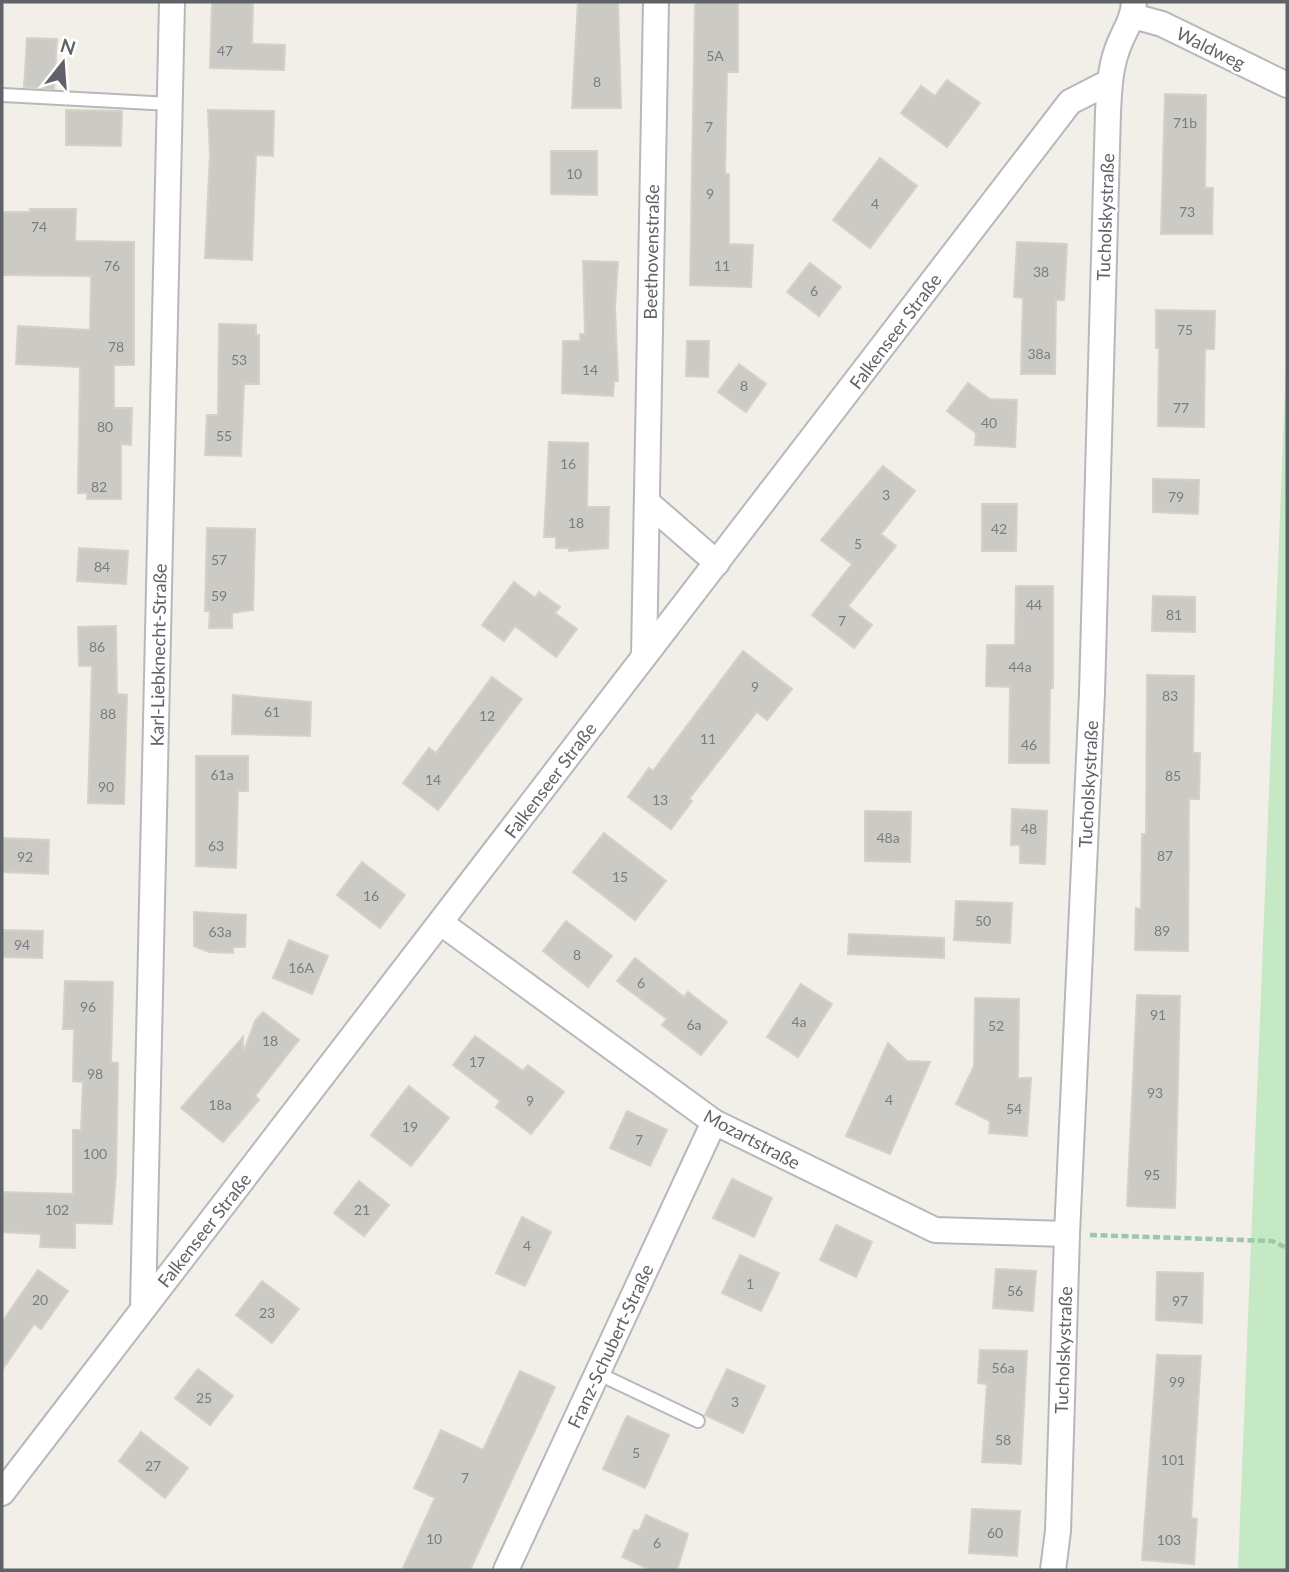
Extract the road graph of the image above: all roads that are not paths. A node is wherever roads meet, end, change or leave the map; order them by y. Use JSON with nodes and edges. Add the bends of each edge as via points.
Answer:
{"nodes":[{"id":1,"x":172,"y":2,"type":"edge"},
{"id":2,"x":656,"y":2,"type":"edge"},
{"id":3,"x":1134,"y":9,"type":"edge"},
{"id":4,"x":1110,"y":82,"type":"junction"},
{"id":5,"x":1287,"y":85,"type":"edge"},
{"id":6,"x":3,"y":95,"type":"edge"},
{"id":7,"x":171,"y":104,"type":"junction"},
{"id":8,"x":647,"y":502,"type":"junction"},
{"id":9,"x":716,"y":563,"type":"junction"},
{"id":10,"x":644,"y":656,"type":"junction"},
{"id":11,"x":442,"y":923,"type":"junction"},
{"id":12,"x":714,"y":1122,"type":"junction"},
{"id":13,"x":1066,"y":1234,"type":"junction"},
{"id":14,"x":143,"y":1308,"type":"junction"},
{"id":15,"x":597,"y":1373,"type":"junction"},
{"id":16,"x":698,"y":1421,"type":"dead end"},
{"id":17,"x":2,"y":1493,"type":"edge"},
{"id":18,"x":506,"y":1570,"type":"edge"},
{"id":19,"x":1053,"y":1570,"type":"edge"}],
"edges":[{"from":1,"to":7,"type":"street","name":"Karl-Liebknecht-Straße"},
{"from":2,"to":8,"type":"street","name":"Beethovenstraße"},
{"from":3,"to":4,"type":"street","name":"Tucholskystraße"},
{"from":3,"to":5,"type":"street","name":"Waldweg"},
{"from":4,"to":9,"type":"street","name":"Falkenseer Straße","via":[[1070,102]]},
{"from":4,"to":13,"type":"street","name":"Tucholskystraße","via":[[1092,693]]},
{"from":6,"to":7,"type":"lane"},
{"from":7,"to":14,"type":"street","name":"Karl-Liebknecht-Straße"},
{"from":8,"to":9,"type":"street"},
{"from":8,"to":10,"type":"street","name":"Beethovenstraße"},
{"from":9,"to":10,"type":"street","name":"Falkenseer Straße"},
{"from":10,"to":11,"type":"street","name":"Falkenseer Straße"},
{"from":11,"to":12,"type":"street","name":"Mozartstraße"},
{"from":11,"to":14,"type":"street","name":"Falkenseer Straße"},
{"from":12,"to":13,"type":"street","name":"Mozartstraße","via":[[934,1230]]},
{"from":12,"to":15,"type":"street","name":"Franz-Schubert-Straße"},
{"from":13,"to":19,"type":"street","name":"Tucholskystraße"},
{"from":14,"to":17,"type":"street","name":"Falkenseer Straße"},
{"from":15,"to":16,"type":"lane"},
{"from":15,"to":18,"type":"street","name":"Franz-Schubert-Straße"}]}
